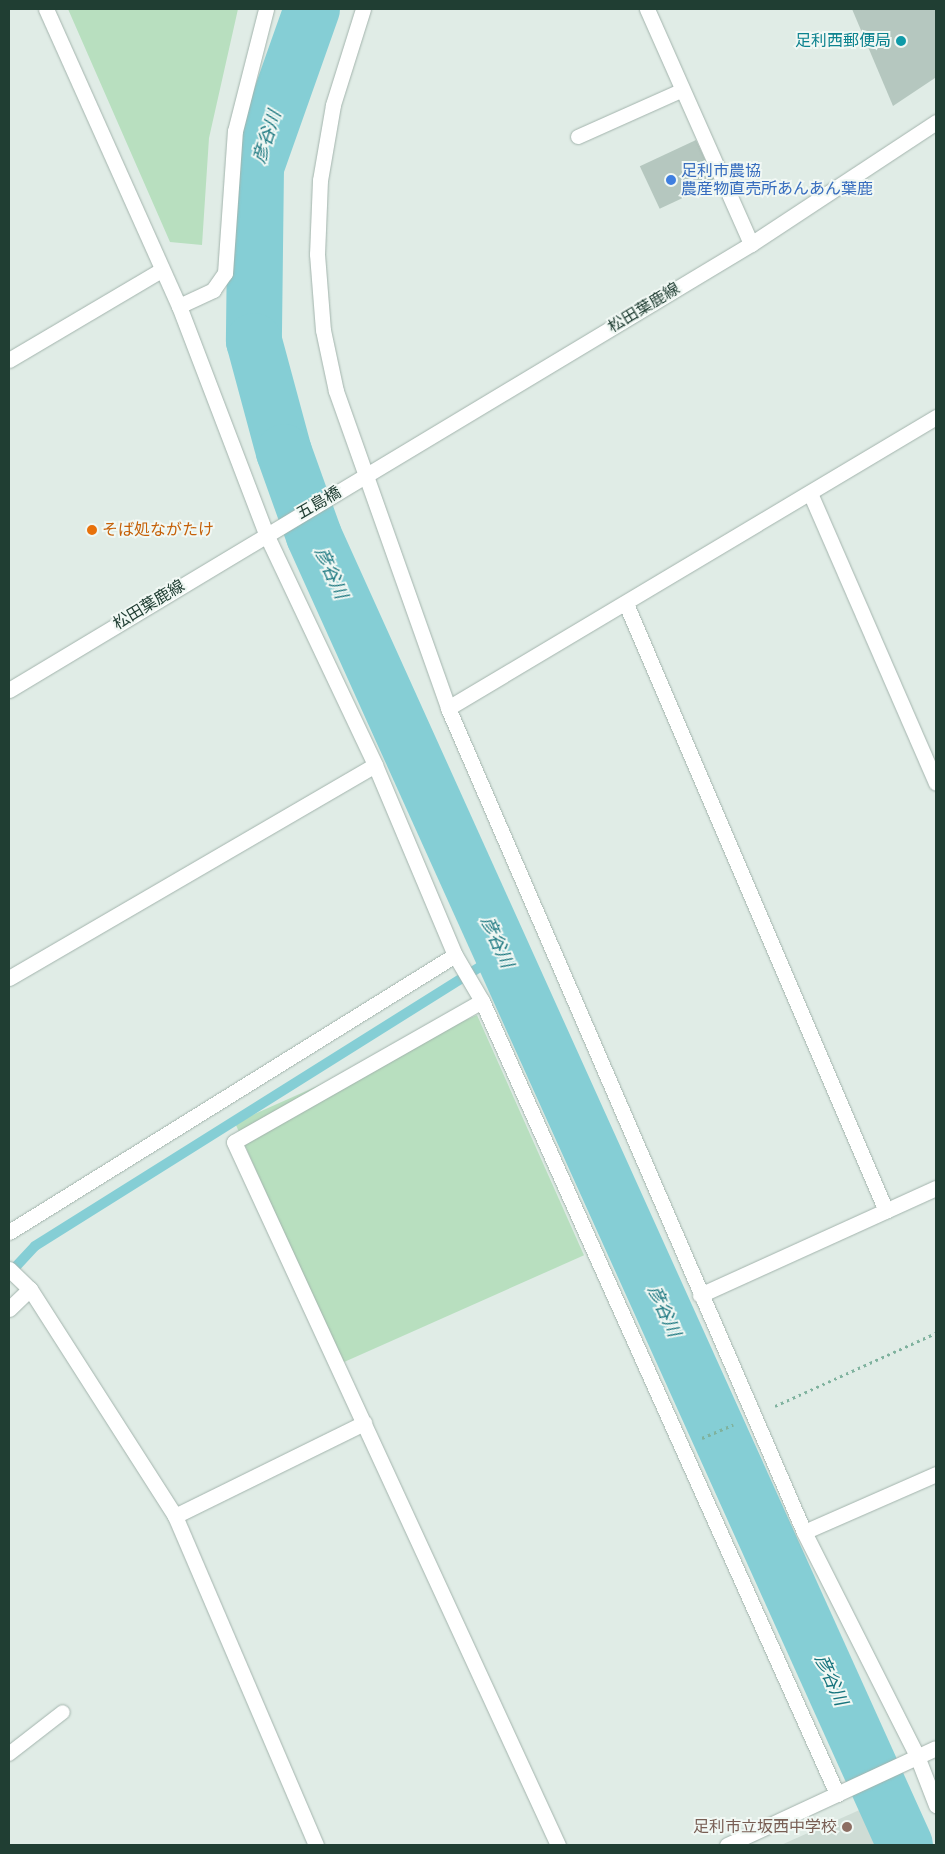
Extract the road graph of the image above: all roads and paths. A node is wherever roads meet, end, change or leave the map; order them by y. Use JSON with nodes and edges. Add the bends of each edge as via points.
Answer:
{"nodes":[{"id":1,"x":46,"y":9,"type":"edge"},
{"id":2,"x":266,"y":9,"type":"edge"},
{"id":3,"x":363,"y":9,"type":"edge"},
{"id":4,"x":647,"y":9,"type":"edge"},
{"id":5,"x":683,"y":90,"type":"junction"},
{"id":6,"x":936,"y":122,"type":"edge"},
{"id":7,"x":578,"y":137,"type":"dead end"},
{"id":8,"x":751,"y":244,"type":"junction"},
{"id":9,"x":161,"y":270,"type":"junction"},
{"id":10,"x":179,"y":306,"type":"junction"},
{"id":11,"x":9,"y":360,"type":"edge"},
{"id":12,"x":936,"y":416,"type":"edge"},
{"id":13,"x":365,"y":476,"type":"junction"},
{"id":14,"x":348,"y":486,"type":"joint"},
{"id":15,"x":810,"y":493,"type":"junction"},
{"id":16,"x":290,"y":519,"type":"joint"},
{"id":17,"x":266,"y":534,"type":"junction"},
{"id":18,"x":626,"y":604,"type":"junction"},
{"id":19,"x":9,"y":690,"type":"edge"},
{"id":20,"x":448,"y":708,"type":"junction"},
{"id":21,"x":375,"y":765,"type":"junction"},
{"id":22,"x":936,"y":783,"type":"edge"},
{"id":23,"x":455,"y":955,"type":"junction"},
{"id":24,"x":9,"y":978,"type":"edge"},
{"id":25,"x":482,"y":1001,"type":"junction"},
{"id":26,"x":936,"y":1188,"type":"edge"},
{"id":27,"x":886,"y":1211,"type":"junction"},
{"id":28,"x":9,"y":1232,"type":"edge"},
{"id":29,"x":9,"y":1269,"type":"edge"},
{"id":30,"x":30,"y":1288,"type":"junction"},
{"id":31,"x":700,"y":1295,"type":"junction"},
{"id":32,"x":9,"y":1309,"type":"edge"},
{"id":33,"x":936,"y":1333,"type":"edge"},
{"id":34,"x":752,"y":1416,"type":"junction"},
{"id":35,"x":364,"y":1423,"type":"junction"},
{"id":36,"x":692,"y":1443,"type":"dead end"},
{"id":37,"x":936,"y":1474,"type":"edge"},
{"id":38,"x":175,"y":1516,"type":"junction"},
{"id":39,"x":804,"y":1532,"type":"junction"},
{"id":40,"x":63,"y":1712,"type":"dead end"},
{"id":41,"x":936,"y":1748,"type":"edge"},
{"id":42,"x":9,"y":1754,"type":"edge"},
{"id":43,"x":917,"y":1756,"type":"junction"},
{"id":44,"x":837,"y":1794,"type":"junction"},
{"id":45,"x":936,"y":1805,"type":"edge"},
{"id":46,"x":316,"y":1845,"type":"edge"},
{"id":47,"x":558,"y":1845,"type":"edge"},
{"id":48,"x":727,"y":1845,"type":"edge"}],
"edges":[{"from":1,"to":9,"type":"street"},
{"from":2,"to":10,"type":"street","via":[[235,131],[225,273],[213,290]]},
{"from":3,"to":13,"type":"street","via":[[333,105],[320,180],[317,254],[323,330],[336,392]]},
{"from":4,"to":5,"type":"street"},
{"from":5,"to":7,"type":"lane"},
{"from":5,"to":8,"type":"street"},
{"from":6,"to":8,"type":"street","name":"松田葉鹿線"},
{"from":8,"to":13,"type":"street","name":"松田葉鹿線"},
{"from":9,"to":10,"type":"street"},
{"from":9,"to":11,"type":"street"},
{"from":10,"to":17,"type":"street"},
{"from":12,"to":15,"type":"street"},
{"from":13,"to":14,"type":"street","name":"松田葉鹿線"},
{"from":13,"to":20,"type":"street"},
{"from":14,"to":16,"type":"street","name":"五島橋"},
{"from":15,"to":18,"type":"street"},
{"from":15,"to":22,"type":"street"},
{"from":16,"to":17,"type":"street","name":"松田葉鹿線"},
{"from":17,"to":19,"type":"street","name":"松田葉鹿線"},
{"from":17,"to":21,"type":"street"},
{"from":18,"to":20,"type":"street"},
{"from":18,"to":27,"type":"street"},
{"from":20,"to":31,"type":"street"},
{"from":21,"to":23,"type":"street"},
{"from":21,"to":24,"type":"street"},
{"from":23,"to":25,"type":"street"},
{"from":23,"to":28,"type":"street"},
{"from":25,"to":35,"type":"street","via":[[234,1142]]},
{"from":25,"to":44,"type":"street"},
{"from":26,"to":27,"type":"street"},
{"from":27,"to":31,"type":"street"},
{"from":29,"to":30,"type":"street"},
{"from":30,"to":32,"type":"street"},
{"from":30,"to":38,"type":"street"},
{"from":31,"to":34,"type":"street"},
{"from":33,"to":34,"type":"path"},
{"from":34,"to":36,"type":"path"},
{"from":34,"to":39,"type":"street"},
{"from":35,"to":38,"type":"street"},
{"from":35,"to":47,"type":"street"},
{"from":37,"to":39,"type":"street"},
{"from":38,"to":46,"type":"street"},
{"from":39,"to":43,"type":"street"},
{"from":40,"to":42,"type":"lane"},
{"from":41,"to":43,"type":"street"},
{"from":43,"to":44,"type":"street"},
{"from":43,"to":45,"type":"street"},
{"from":44,"to":48,"type":"street"}]}
